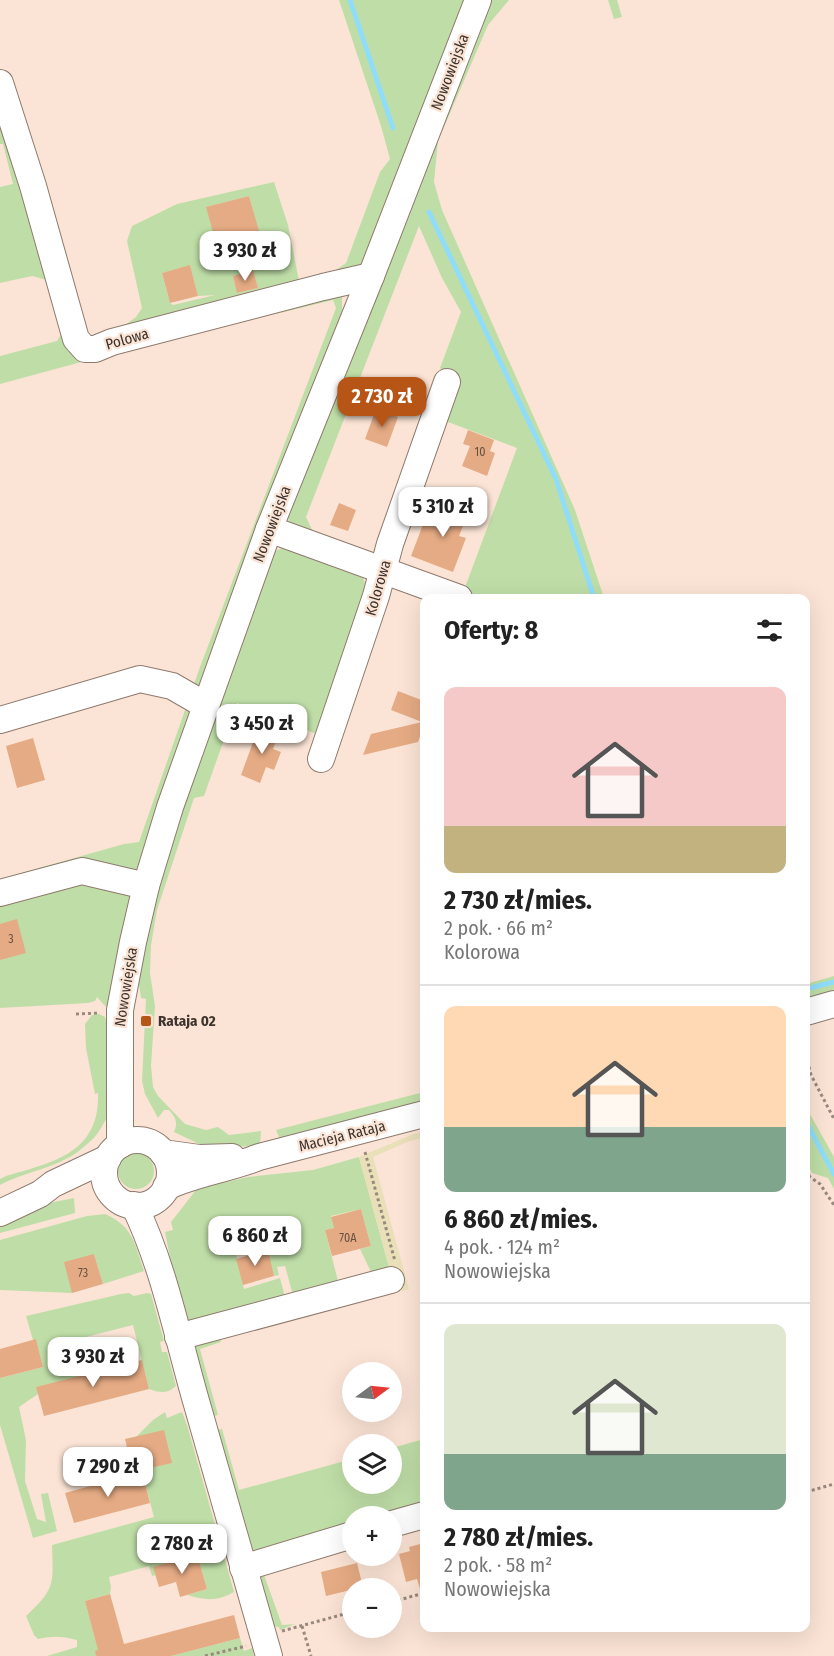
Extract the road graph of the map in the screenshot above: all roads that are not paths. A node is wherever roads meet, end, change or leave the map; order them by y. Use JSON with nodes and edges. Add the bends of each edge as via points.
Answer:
{"nodes":[{"id":1,"x":478,"y":0,"type":"edge"},
{"id":2,"x":0,"y":83,"type":"edge"},
{"id":3,"x":371,"y":276,"type":"junction"},
{"id":4,"x":447,"y":382,"type":"dead end"},
{"id":5,"x":269,"y":529,"type":"junction"},
{"id":6,"x":382,"y":571,"type":"junction"},
{"id":7,"x":448,"y":594,"type":"edge"},
{"id":8,"x":205,"y":705,"type":"junction"},
{"id":9,"x":0,"y":720,"type":"edge"},
{"id":10,"x":321,"y":759,"type":"dead end"},
{"id":11,"x":146,"y":886,"type":"junction"},
{"id":12,"x":0,"y":893,"type":"edge"},
{"id":13,"x":834,"y":1004,"type":"edge"},
{"id":14,"x":810,"y":1011,"type":"edge"},
{"id":15,"x":119,"y":1064,"type":"junction"},
{"id":16,"x":420,"y":1115,"type":"edge"},
{"id":17,"x":156,"y":1148,"type":"junction"},
{"id":18,"x":114,"y":1152,"type":"junction"},
{"id":19,"x":259,"y":1157,"type":"junction"},
{"id":20,"x":111,"y":1192,"type":"junction"},
{"id":21,"x":163,"y":1192,"type":"junction"},
{"id":22,"x":40,"y":1194,"type":"junction"},
{"id":23,"x":134,"y":1205,"type":"junction"},
{"id":24,"x":0,"y":1213,"type":"edge"},
{"id":25,"x":163,"y":1277,"type":"junction"},
{"id":26,"x":391,"y":1280,"type":"road end"},
{"id":27,"x":178,"y":1337,"type":"junction"},
{"id":28,"x":420,"y":1516,"type":"edge"},
{"id":29,"x":402,"y":1521,"type":"edge"},
{"id":30,"x":342,"y":1537,"type":"edge"},
{"id":31,"x":243,"y":1568,"type":"junction"},
{"id":32,"x":266,"y":1644,"type":"edge"}],
"edges":[{"from":1,"to":3,"type":"street","name":"Nowowiejska"},
{"from":2,"to":3,"type":"street","name":"Polowa","via":[[76,339],[85,349]]},
{"from":3,"to":5,"type":"street","name":"Nowowiejska"},
{"from":4,"to":6,"type":"street","name":"Kolorowa"},
{"from":5,"to":6,"type":"street"},
{"from":5,"to":8,"type":"street","name":"Nowowiejska"},
{"from":6,"to":7,"type":"street"},
{"from":6,"to":10,"type":"street","name":"Kolorowa"},
{"from":8,"to":9,"type":"street","via":[[172,686],[140,679]]},
{"from":8,"to":11,"type":"street","name":"Nowowiejska"},
{"from":11,"to":12,"type":"street","via":[[82,871]]},
{"from":11,"to":15,"type":"street","name":"Nowowiejska","via":[[120,1010]]},
{"from":13,"to":14,"type":"street"},
{"from":15,"to":17,"type":"street","name":"Nowowiejska","via":[[139,1121]]},
{"from":15,"to":18,"type":"street","name":"Nowowiejska","via":[[122,1126]]},
{"from":16,"to":19,"type":"street","name":"Macieja Rataja"},
{"from":17,"to":18,"type":"street","via":[[134,1140]]},
{"from":17,"to":19,"type":"street","name":"Macieja Rataja","via":[[199,1158]]},
{"from":17,"to":21,"type":"street","via":[[168,1163],[170,1173]]},
{"from":18,"to":20,"type":"street","via":[[104,1169]]},
{"from":18,"to":22,"type":"street"},
{"from":19,"to":21,"type":"street","name":"Macieja Rataja","via":[[188,1178]]},
{"from":20,"to":22,"type":"street","via":[[95,1188]]},
{"from":20,"to":23,"type":"street","via":[[116,1199]]},
{"from":21,"to":23,"type":"street","via":[[148,1204]]},
{"from":21,"to":25,"type":"street","via":[[157,1214]]},
{"from":22,"to":24,"type":"street"},
{"from":23,"to":25,"type":"street"},
{"from":25,"to":27,"type":"street"},
{"from":26,"to":27,"type":"street"},
{"from":27,"to":31,"type":"street"},
{"from":28,"to":29,"type":"street"},
{"from":30,"to":31,"type":"street"},
{"from":31,"to":32,"type":"street"}]}
